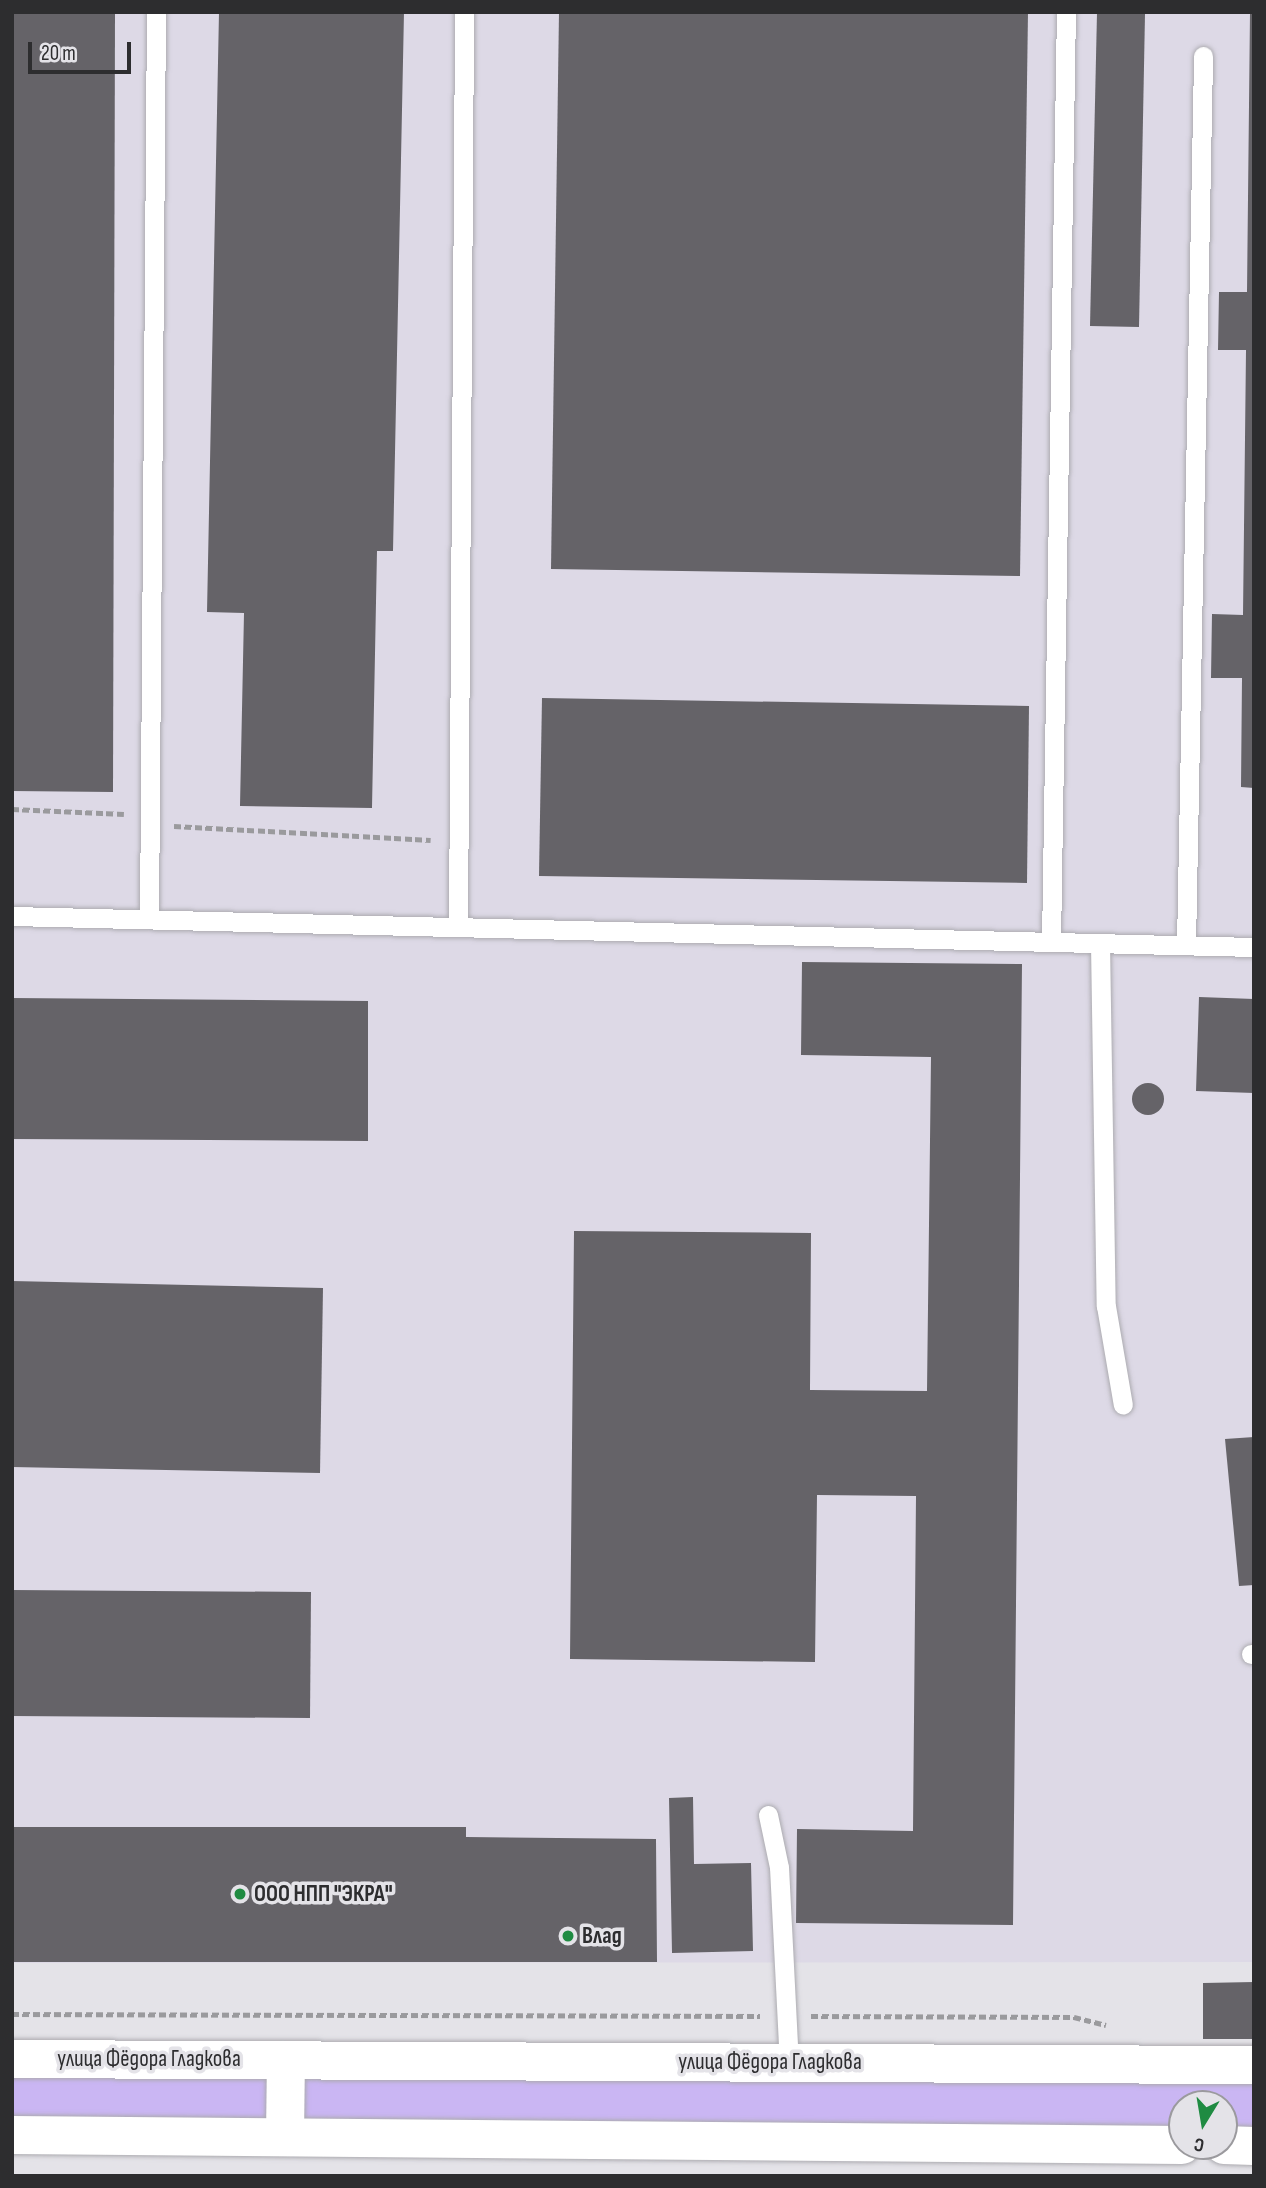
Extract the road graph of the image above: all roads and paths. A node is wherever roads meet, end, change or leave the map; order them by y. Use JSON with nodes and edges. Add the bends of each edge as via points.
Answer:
{"nodes":[{"id":1,"x":156,"y":12,"type":"edge"},
{"id":2,"x":464,"y":12,"type":"edge"},
{"id":3,"x":1066,"y":12,"type":"edge"},
{"id":4,"x":1203,"y":56,"type":"dead end"},
{"id":5,"x":12,"y":809,"type":"edge"},
{"id":6,"x":135,"y":814,"type":"dead end"},
{"id":7,"x":169,"y":826,"type":"dead end"},
{"id":8,"x":436,"y":840,"type":"dead end"},
{"id":9,"x":12,"y":916,"type":"edge"},
{"id":10,"x":149,"y":919,"type":"junction"},
{"id":11,"x":458,"y":927,"type":"junction"},
{"id":12,"x":1051,"y":942,"type":"junction"},
{"id":13,"x":1100,"y":943,"type":"junction"},
{"id":14,"x":1186,"y":945,"type":"junction"},
{"id":15,"x":1254,"y":947,"type":"edge"},
{"id":16,"x":1123,"y":1405,"type":"dead end"},
{"id":17,"x":768,"y":1815,"type":"dead end"},
{"id":18,"x":12,"y":2014,"type":"edge"},
{"id":19,"x":789,"y":2016,"type":"junction"},
{"id":20,"x":1111,"y":2027,"type":"dead end"},
{"id":21,"x":12,"y":2059,"type":"edge"},
{"id":22,"x":286,"y":2060,"type":"junction"},
{"id":23,"x":789,"y":2063,"type":"junction"},
{"id":24,"x":1254,"y":2065,"type":"edge"},
{"id":25,"x":12,"y":2135,"type":"edge"},
{"id":26,"x":285,"y":2137,"type":"junction"},
{"id":27,"x":1168,"y":2145,"type":"edge"}],
"edges":[{"from":1,"to":10,"type":"lane"},
{"from":2,"to":11,"type":"lane"},
{"from":3,"to":12,"type":"lane"},
{"from":4,"to":14,"type":"lane"},
{"from":5,"to":6,"type":"path"},
{"from":7,"to":8,"type":"path"},
{"from":9,"to":10,"type":"lane"},
{"from":10,"to":11,"type":"lane"},
{"from":11,"to":12,"type":"lane"},
{"from":12,"to":13,"type":"lane"},
{"from":13,"to":14,"type":"lane"},
{"from":13,"to":16,"type":"lane","via":[[1106,1306]]},
{"from":14,"to":15,"type":"lane"},
{"from":17,"to":19,"type":"lane","via":[[779,1867]]},
{"from":18,"to":19,"type":"path"},
{"from":19,"to":20,"type":"path","via":[[1074,2017]]},
{"from":19,"to":23,"type":"lane"},
{"from":21,"to":22,"type":"main road","name":"улица Фёдора Гладкова"},
{"from":22,"to":23,"type":"main road","name":"улица Фёдора Гладкова"},
{"from":22,"to":26,"type":"main road"},
{"from":23,"to":24,"type":"main road","name":"улица Фёдора Гладкова"},
{"from":25,"to":26,"type":"main road"},
{"from":26,"to":27,"type":"main road"}]}
